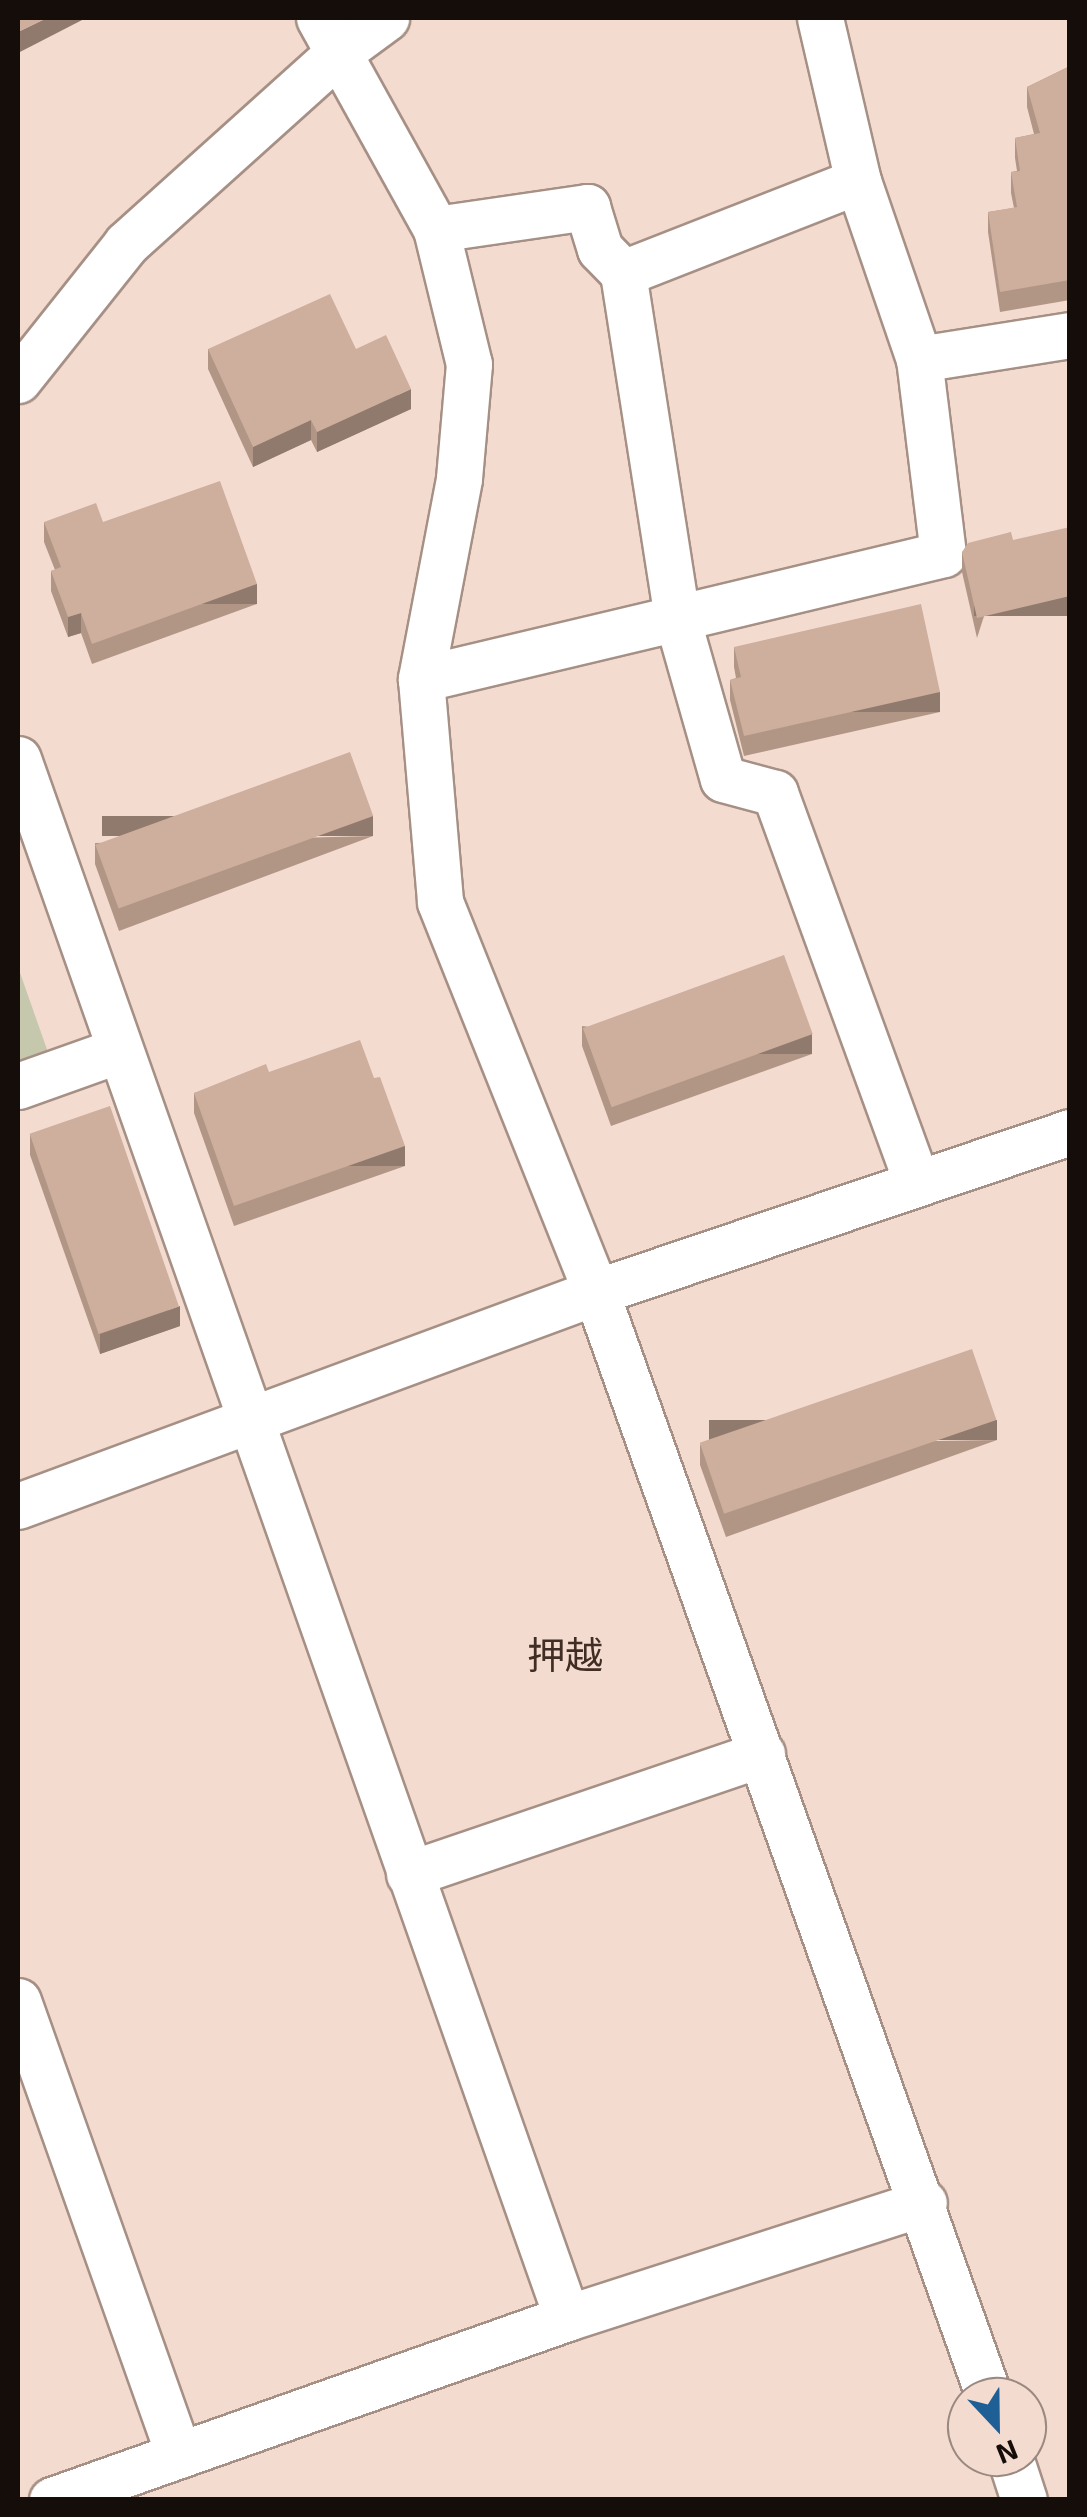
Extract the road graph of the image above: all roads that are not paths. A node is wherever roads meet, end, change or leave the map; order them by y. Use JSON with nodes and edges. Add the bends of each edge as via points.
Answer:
{"nodes":[{"id":1,"x":386,"y":18,"type":"edge"},
{"id":2,"x":820,"y":18,"type":"edge"},
{"id":3,"x":328,"y":36,"type":"edge"},
{"id":4,"x":858,"y":182,"type":"junction"},
{"id":5,"x":436,"y":229,"type":"junction"},
{"id":6,"x":622,"y":272,"type":"junction"},
{"id":7,"x":1070,"y":336,"type":"edge"},
{"id":8,"x":918,"y":359,"type":"junction"},
{"id":9,"x":18,"y":380,"type":"edge"},
{"id":10,"x":678,"y":618,"type":"junction"},
{"id":11,"x":421,"y":678,"type":"junction"},
{"id":12,"x":18,"y":759,"type":"edge"},
{"id":13,"x":119,"y":1050,"type":"junction"},
{"id":14,"x":18,"y":1086,"type":"edge"},
{"id":15,"x":1070,"y":1132,"type":"edge"},
{"id":16,"x":916,"y":1181,"type":"junction"},
{"id":17,"x":596,"y":1292,"type":"junction"},
{"id":18,"x":248,"y":1418,"type":"junction"},
{"id":19,"x":18,"y":1506,"type":"edge"},
{"id":20,"x":762,"y":1754,"type":"junction"},
{"id":21,"x":410,"y":1874,"type":"junction"},
{"id":22,"x":18,"y":2001,"type":"edge"},
{"id":23,"x":924,"y":2203,"type":"junction"},
{"id":24,"x":567,"y":2318,"type":"junction"},
{"id":25,"x":982,"y":2377,"type":"edge"},
{"id":26,"x":179,"y":2455,"type":"junction"},
{"id":27,"x":52,"y":2500,"type":"edge"}],
"edges":[{"from":1,"to":3,"type":"street"},
{"from":2,"to":4,"type":"street"},
{"from":3,"to":5,"type":"street"},
{"from":3,"to":9,"type":"street","via":[[126,244]]},
{"from":4,"to":6,"type":"street"},
{"from":4,"to":8,"type":"street"},
{"from":5,"to":6,"type":"street","via":[[587,207],[600,249]]},
{"from":5,"to":11,"type":"street","via":[[469,364],[459,478]]},
{"from":6,"to":10,"type":"street"},
{"from":7,"to":8,"type":"street"},
{"from":8,"to":10,"type":"street","via":[[943,554]]},
{"from":10,"to":11,"type":"street"},
{"from":10,"to":16,"type":"street","via":[[723,778],[774,793]]},
{"from":11,"to":17,"type":"street","via":[[440,902]]},
{"from":12,"to":13,"type":"street"},
{"from":13,"to":14,"type":"street"},
{"from":13,"to":18,"type":"street"},
{"from":15,"to":16,"type":"street"},
{"from":16,"to":17,"type":"street"},
{"from":17,"to":18,"type":"street"},
{"from":17,"to":20,"type":"street"},
{"from":18,"to":19,"type":"street"},
{"from":18,"to":21,"type":"street"},
{"from":20,"to":21,"type":"street"},
{"from":20,"to":23,"type":"street"},
{"from":21,"to":24,"type":"street"},
{"from":22,"to":26,"type":"street"},
{"from":23,"to":24,"type":"street"},
{"from":23,"to":25,"type":"street"},
{"from":24,"to":26,"type":"street"},
{"from":26,"to":27,"type":"street"}]}
